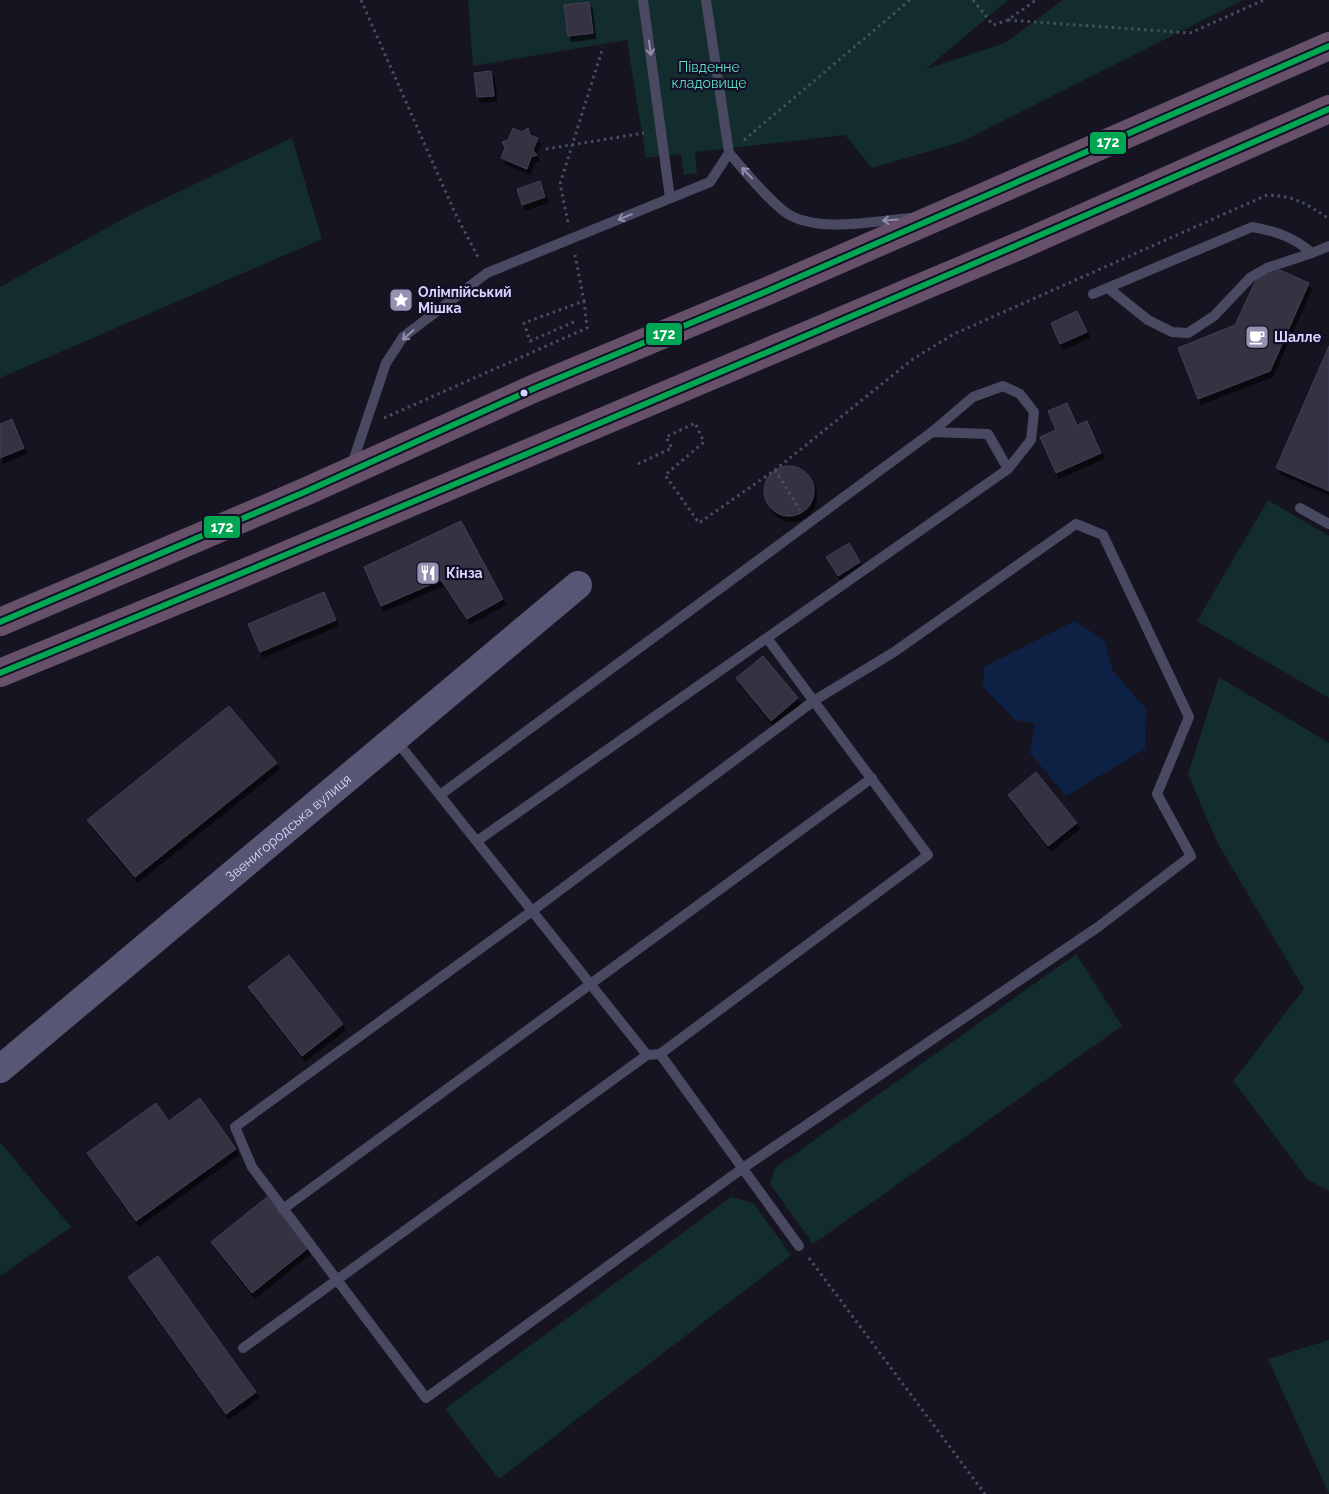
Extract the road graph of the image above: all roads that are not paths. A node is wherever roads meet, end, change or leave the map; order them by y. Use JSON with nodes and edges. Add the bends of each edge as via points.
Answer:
{"nodes":[{"id":1,"x":643,"y":0,"type":"edge"},
{"id":2,"x":706,"y":0,"type":"edge"},
{"id":3,"x":1329,"y":46,"type":"edge"},
{"id":4,"x":1329,"y":109,"type":"edge"},
{"id":5,"x":729,"y":154,"type":"junction"},
{"id":6,"x":670,"y":198,"type":"junction"},
{"id":7,"x":939,"y":216,"type":"junction"},
{"id":8,"x":1329,"y":246,"type":"edge"},
{"id":9,"x":1312,"y":253,"type":"junction"},
{"id":10,"x":1108,"y":288,"type":"junction"},
{"id":11,"x":1093,"y":294,"type":"dead end"},
{"id":12,"x":932,"y":432,"type":"junction"},
{"id":13,"x":1008,"y":469,"type":"junction"},
{"id":14,"x":349,"y":472,"type":"junction"},
{"id":15,"x":1300,"y":508,"type":"dead end"},
{"id":16,"x":1329,"y":524,"type":"edge"},
{"id":17,"x":578,"y":585,"type":"dead end"},
{"id":18,"x":0,"y":622,"type":"edge"},
{"id":19,"x":767,"y":638,"type":"junction"},
{"id":20,"x":0,"y":673,"type":"edge"},
{"id":21,"x":815,"y":700,"type":"junction"},
{"id":22,"x":394,"y":739,"type":"junction"},
{"id":23,"x":872,"y":778,"type":"junction"},
{"id":24,"x":440,"y":795,"type":"junction"},
{"id":25,"x":477,"y":842,"type":"junction"},
{"id":26,"x":532,"y":911,"type":"junction"},
{"id":27,"x":590,"y":984,"type":"junction"},
{"id":28,"x":660,"y":1054,"type":"junction"},
{"id":29,"x":647,"y":1055,"type":"junction"},
{"id":30,"x":0,"y":1069,"type":"edge"},
{"id":31,"x":743,"y":1168,"type":"junction"},
{"id":32,"x":283,"y":1209,"type":"junction"},
{"id":33,"x":799,"y":1246,"type":"road end"},
{"id":34,"x":336,"y":1279,"type":"junction"},
{"id":35,"x":243,"y":1348,"type":"dead end"}],
"edges":[{"from":1,"to":6,"type":"lane","one_way":true},
{"from":2,"to":5,"type":"lane"},
{"from":3,"to":7,"type":"highway"},
{"from":4,"to":20,"type":"highway","via":[[1021,245]]},
{"from":5,"to":6,"type":"lane","via":[[710,182]]},
{"from":7,"to":5,"type":"lane","one_way":true,"via":[[840,224],[800,220],[785,212]]},
{"from":6,"to":14,"type":"lane","one_way":true,"via":[[487,273],[403,337],[386,363]]},
{"from":7,"to":14,"type":"highway","via":[[535,388]]},
{"from":8,"to":9,"type":"lane"},
{"from":9,"to":10,"type":"lane","via":[[1277,231],[1252,227]]},
{"from":9,"to":10,"type":"lane","via":[[1267,268],[1252,277],[1214,316],[1188,333],[1172,332],[1148,320]]},
{"from":10,"to":11,"type":"lane"},
{"from":12,"to":13,"type":"lane","via":[[988,434]]},
{"from":12,"to":13,"type":"lane","via":[[973,396],[1003,386],[1020,394],[1034,412],[1031,440]]},
{"from":12,"to":24,"type":"lane"},
{"from":13,"to":19,"type":"lane"},
{"from":14,"to":18,"type":"highway"},
{"from":15,"to":16,"type":"lane"},
{"from":17,"to":22,"type":"street","name":"Звенигородська вулиця"},
{"from":19,"to":21,"type":"lane"},
{"from":19,"to":25,"type":"lane"},
{"from":21,"to":23,"type":"lane"},
{"from":21,"to":26,"type":"lane"},
{"from":21,"to":31,"type":"lane","via":[[894,652],[1076,524],[1103,535],[1189,716],[1156,794],[1191,856],[1098,927]]},
{"from":22,"to":24,"type":"lane"},
{"from":22,"to":30,"type":"street","name":"Звенигородська вулиця"},
{"from":23,"to":27,"type":"lane"},
{"from":23,"to":28,"type":"lane","via":[[928,855]]},
{"from":24,"to":25,"type":"lane"},
{"from":25,"to":26,"type":"lane"},
{"from":26,"to":27,"type":"lane"},
{"from":26,"to":32,"type":"lane","via":[[235,1127],[252,1167]]},
{"from":27,"to":29,"type":"lane"},
{"from":27,"to":32,"type":"lane"},
{"from":28,"to":29,"type":"lane"},
{"from":28,"to":31,"type":"lane"},
{"from":29,"to":34,"type":"lane"},
{"from":31,"to":33,"type":"lane"},
{"from":31,"to":34,"type":"lane","via":[[426,1398]]},
{"from":32,"to":34,"type":"lane"},
{"from":34,"to":35,"type":"lane"}]}
